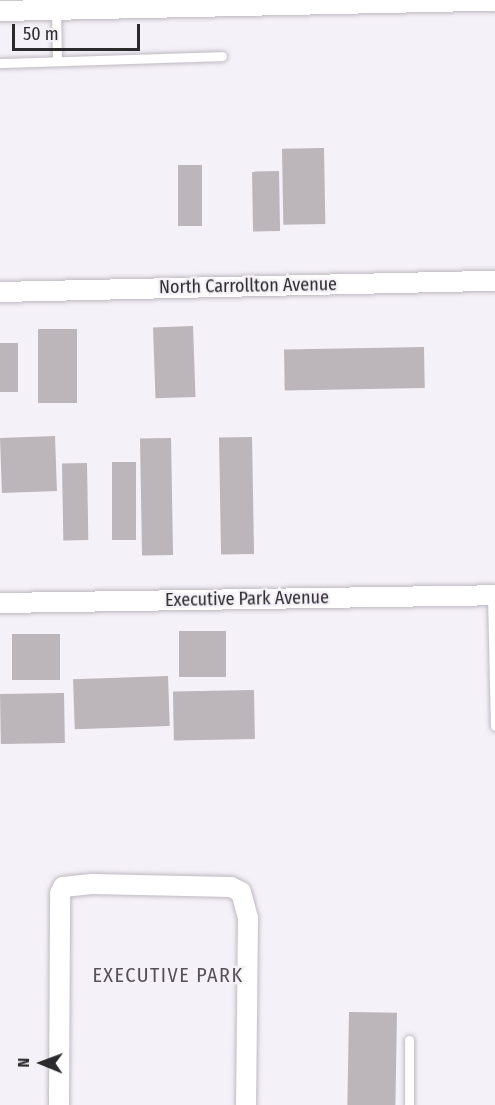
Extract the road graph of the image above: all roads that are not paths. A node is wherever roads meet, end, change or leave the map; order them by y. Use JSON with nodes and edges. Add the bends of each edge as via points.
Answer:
{"nodes":[{"id":1,"x":495,"y":1,"type":"edge"},
{"id":2,"x":370,"y":2,"type":"edge"},
{"id":3,"x":97,"y":4,"type":"edge"},
{"id":4,"x":56,"y":9,"type":"junction"},
{"id":5,"x":0,"y":10,"type":"edge"},
{"id":6,"x":222,"y":56,"type":"dead end"},
{"id":7,"x":57,"y":61,"type":"junction"},
{"id":8,"x":0,"y":63,"type":"edge"},
{"id":9,"x":495,"y":281,"type":"edge"},
{"id":10,"x":0,"y":292,"type":"edge"},
{"id":11,"x":494,"y":596,"type":"edge"},
{"id":12,"x":0,"y":603,"type":"edge"},
{"id":13,"x":495,"y":726,"type":"edge"},
{"id":14,"x":409,"y":1040,"type":"dead end"},
{"id":15,"x":59,"y":1105,"type":"edge"},
{"id":16,"x":246,"y":1105,"type":"edge"},
{"id":17,"x":409,"y":1105,"type":"edge"}],
"edges":[{"from":1,"to":2,"type":"street"},
{"from":2,"to":3,"type":"street"},
{"from":3,"to":4,"type":"street"},
{"from":4,"to":5,"type":"street"},
{"from":4,"to":7,"type":"lane"},
{"from":6,"to":7,"type":"lane"},
{"from":7,"to":8,"type":"lane"},
{"from":9,"to":10,"type":"street","name":"North Carrollton Avenue"},
{"from":11,"to":12,"type":"street","name":"Executive Park Avenue"},
{"from":11,"to":13,"type":"lane"},
{"from":14,"to":17,"type":"lane"},
{"from":15,"to":16,"type":"street","via":[[60,893],[63,887],[92,884],[231,887],[241,892],[248,918]]}]}
